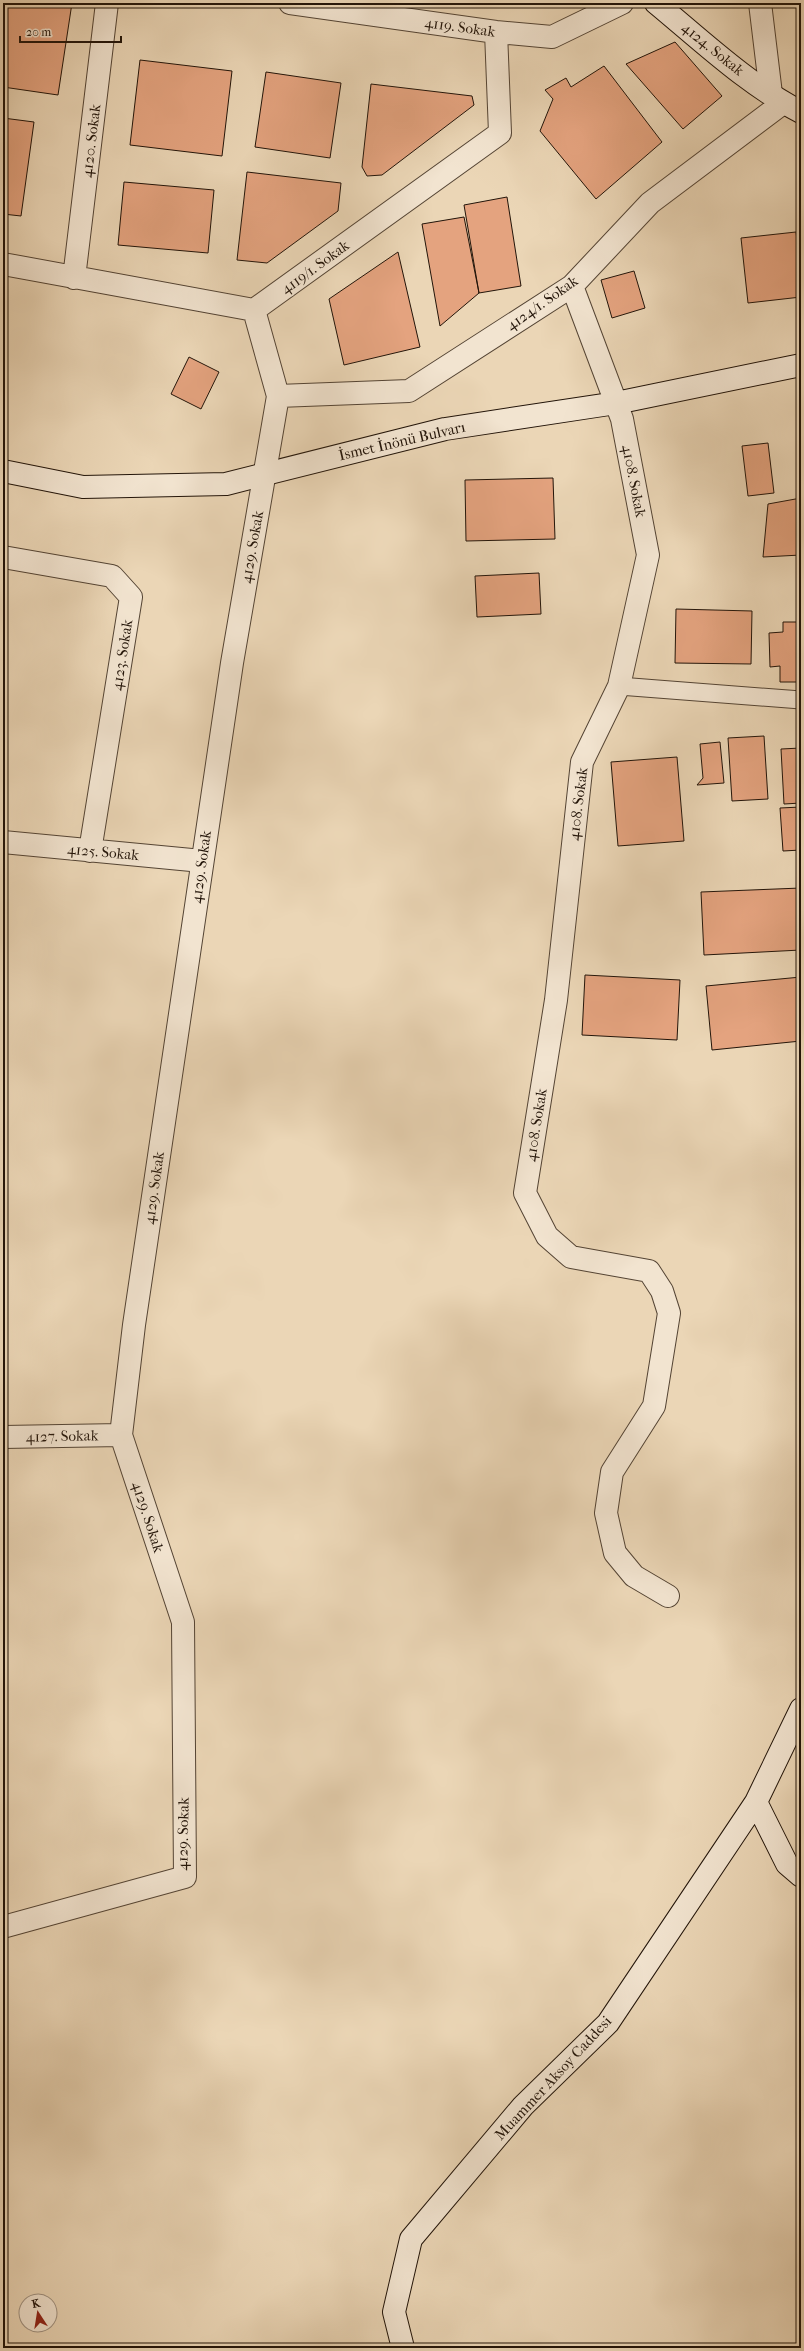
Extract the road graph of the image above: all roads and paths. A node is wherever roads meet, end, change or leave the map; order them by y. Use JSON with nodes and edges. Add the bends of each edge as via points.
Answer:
{"nodes":[{"id":1,"x":107,"y":3,"type":"edge"},
{"id":2,"x":290,"y":3,"type":"edge"},
{"id":3,"x":622,"y":3,"type":"edge"},
{"id":4,"x":656,"y":3,"type":"edge"},
{"id":5,"x":760,"y":3,"type":"edge"},
{"id":6,"x":350,"y":7,"type":"edge"},
{"id":7,"x":496,"y":32,"type":"junction"},
{"id":8,"x":785,"y":103,"type":"edge"},
{"id":9,"x":3,"y":264,"type":"edge"},
{"id":10,"x":74,"y":278,"type":"junction"},
{"id":11,"x":572,"y":286,"type":"junction"},
{"id":12,"x":254,"y":310,"type":"junction"},
{"id":13,"x":801,"y":365,"type":"edge"},
{"id":14,"x":278,"y":396,"type":"junction"},
{"id":15,"x":616,"y":403,"type":"junction"},
{"id":16,"x":3,"y":471,"type":"edge"},
{"id":17,"x":264,"y":475,"type":"junction"},
{"id":18,"x":3,"y":557,"type":"edge"},
{"id":19,"x":619,"y":686,"type":"junction"},
{"id":20,"x":801,"y":700,"type":"edge"},
{"id":21,"x":3,"y":842,"type":"edge"},
{"id":22,"x":90,"y":851,"type":"junction"},
{"id":23,"x":202,"y":862,"type":"junction"},
{"id":24,"x":121,"y":1435,"type":"junction"},
{"id":25,"x":3,"y":1437,"type":"edge"},
{"id":26,"x":668,"y":1596,"type":"dead end"},
{"id":27,"x":801,"y":1709,"type":"edge"},
{"id":28,"x":756,"y":1802,"type":"junction"},
{"id":29,"x":801,"y":1876,"type":"edge"},
{"id":30,"x":3,"y":1927,"type":"edge"},
{"id":31,"x":403,"y":2348,"type":"edge"}],
"edges":[{"from":1,"to":10,"type":"street","name":"4120. Sokak"},
{"from":2,"to":6,"type":"street","name":"4119. Sokak"},
{"from":3,"to":7,"type":"street","name":"4119. Sokak","via":[[552,37]]},
{"from":4,"to":8,"type":"street","name":"4124. Sokak","via":[[724,59]]},
{"from":5,"to":8,"type":"street"},
{"from":6,"to":7,"type":"street","name":"4119. Sokak"},
{"from":7,"to":12,"type":"street","name":"4119/1. Sokak","via":[[500,133]]},
{"from":8,"to":11,"type":"street","name":"4124/1. Sokak","via":[[650,203]]},
{"from":9,"to":10,"type":"street"},
{"from":10,"to":12,"type":"street"},
{"from":11,"to":14,"type":"street","name":"4124/1. Sokak","via":[[409,390]]},
{"from":11,"to":15,"type":"street","name":"4108. Sokak"},
{"from":12,"to":14,"type":"street","name":"4129. Sokak"},
{"from":13,"to":15,"type":"street","name":"İsmet İnönü Bulvarı"},
{"from":14,"to":17,"type":"street","name":"4129. Sokak"},
{"from":15,"to":17,"type":"street","name":"İsmet İnönü Bulvarı","via":[[445,429]]},
{"from":15,"to":19,"type":"street","name":"4108. Sokak","via":[[622,419],[648,555]]},
{"from":16,"to":17,"type":"street","name":"İsmet İnönü Bulvarı","via":[[83,487],[226,484]]},
{"from":17,"to":23,"type":"street","name":"4129. Sokak"},
{"from":18,"to":22,"type":"street","name":"4123. Sokak","via":[[112,576],[132,597]]},
{"from":19,"to":20,"type":"lane"},
{"from":19,"to":26,"type":"street","name":"4108. Sokak","via":[[582,762],[556,1000],[525,1193],[547,1236],[571,1257],[649,1271],[662,1291],[669,1314],[654,1406],[612,1472],[606,1513],[615,1553],[634,1576]]},
{"from":21,"to":22,"type":"street","name":"4125. Sokak"},
{"from":22,"to":23,"type":"street","name":"4125. Sokak"},
{"from":23,"to":24,"type":"street","name":"4129. Sokak","via":[[134,1325]]},
{"from":24,"to":25,"type":"street","name":"4127. Sokak"},
{"from":24,"to":30,"type":"street","name":"4129. Sokak","via":[[184,1622],[185,1877]]},
{"from":27,"to":28,"type":"street","name":"Muammer Aksoy Caddesi"},
{"from":28,"to":29,"type":"street","via":[[787,1864]]},
{"from":28,"to":31,"type":"street","name":"Muammer Aksoy Caddesi","via":[[608,2023],[523,2106],[411,2239],[394,2312]]}]}
